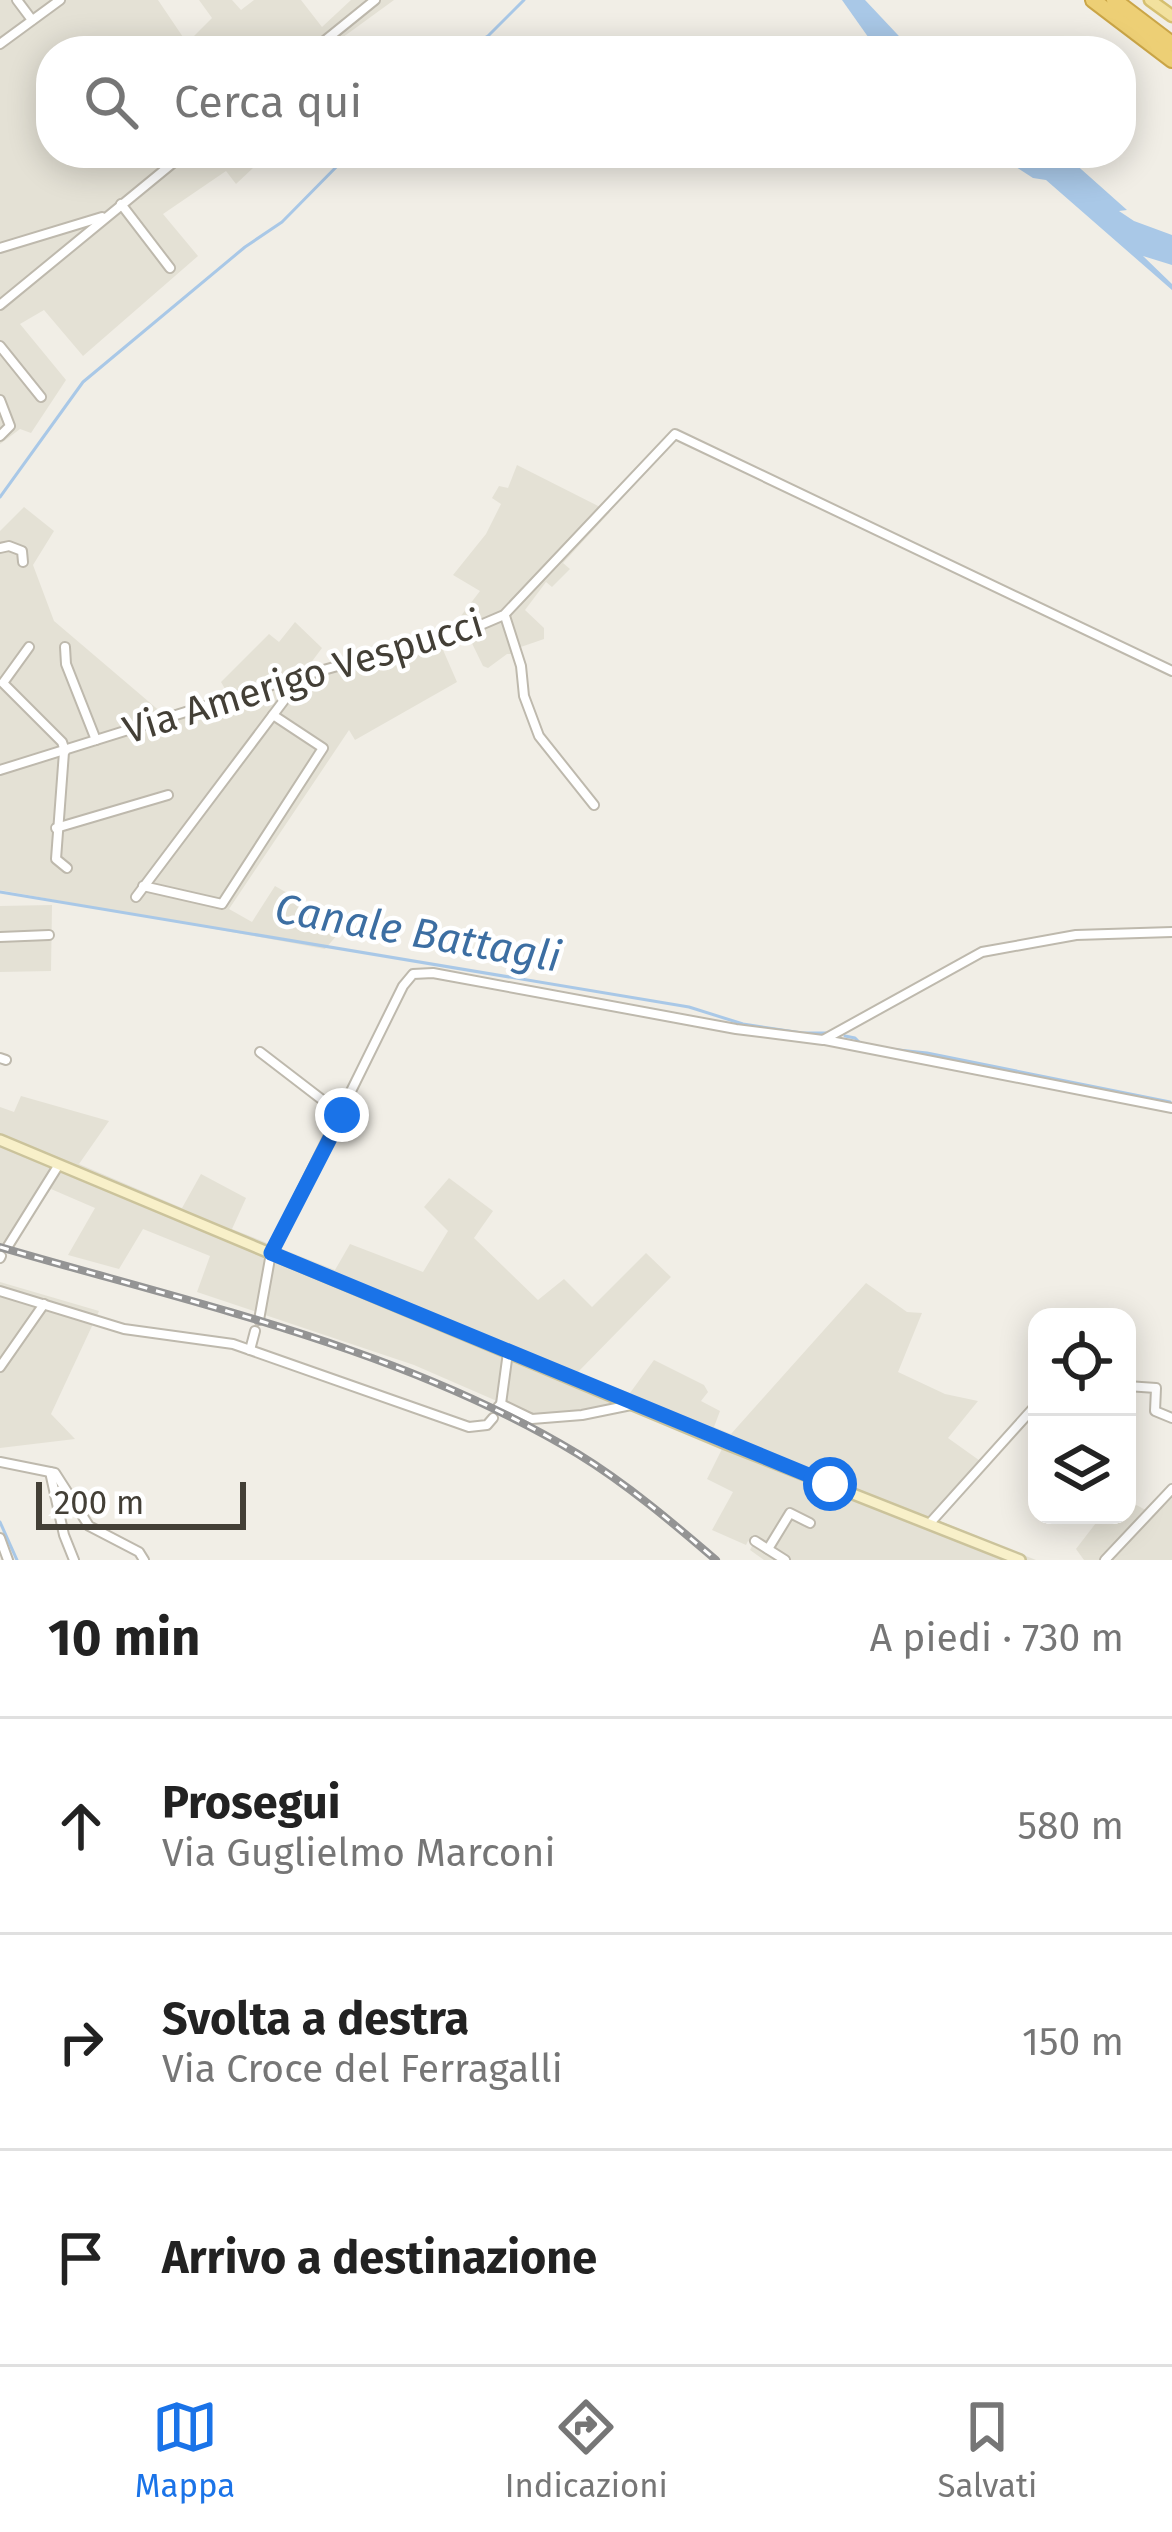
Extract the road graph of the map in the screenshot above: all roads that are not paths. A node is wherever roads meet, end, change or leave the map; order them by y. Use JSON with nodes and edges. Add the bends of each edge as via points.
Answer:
{"nodes":[{"id":1,"x":17,"y":0,"type":"edge"},
{"id":2,"x":60,"y":0,"type":"edge"},
{"id":3,"x":375,"y":0,"type":"edge"},
{"id":4,"x":1093,"y":0,"type":"edge"},
{"id":5,"x":1114,"y":0,"type":"edge"},
{"id":6,"x":1150,"y":0,"type":"edge"},
{"id":7,"x":1172,"y":16,"type":"edge"},
{"id":8,"x":32,"y":20,"type":"junction"},
{"id":9,"x":331,"y":36,"type":"edge"},
{"id":10,"x":0,"y":44,"type":"edge"},
{"id":11,"x":1172,"y":44,"type":"edge"},
{"id":12,"x":1172,"y":60,"type":"edge"},
{"id":13,"x":167,"y":168,"type":"edge"},
{"id":14,"x":121,"y":205,"type":"junction"},
{"id":15,"x":107,"y":215,"type":"junction"},
{"id":16,"x":0,"y":248,"type":"edge"},
{"id":17,"x":170,"y":268,"type":"dead end"},
{"id":18,"x":0,"y":305,"type":"edge"},
{"id":19,"x":0,"y":346,"type":"edge"},
{"id":20,"x":40,"y":398,"type":"dead end"},
{"id":21,"x":0,"y":400,"type":"edge"},
{"id":22,"x":0,"y":436,"type":"edge"},
{"id":23,"x":0,"y":548,"type":"edge"},
{"id":24,"x":23,"y":562,"type":"dead end"},
{"id":25,"x":504,"y":615,"type":"junction"},
{"id":26,"x":29,"y":646,"type":"dead end"},
{"id":27,"x":65,"y":647,"type":"dead end"},
{"id":28,"x":1172,"y":671,"type":"edge"},
{"id":29,"x":288,"y":680,"type":"junction"},
{"id":30,"x":273,"y":715,"type":"junction"},
{"id":31,"x":96,"y":740,"type":"junction"},
{"id":32,"x":64,"y":751,"type":"junction"},
{"id":33,"x":0,"y":770,"type":"edge"},
{"id":34,"x":168,"y":795,"type":"dead end"},
{"id":35,"x":594,"y":805,"type":"dead end"},
{"id":36,"x":56,"y":828,"type":"junction"},
{"id":37,"x":67,"y":868,"type":"dead end"},
{"id":38,"x":143,"y":886,"type":"junction"},
{"id":39,"x":136,"y":897,"type":"dead end"},
{"id":40,"x":1172,"y":932,"type":"edge"},
{"id":41,"x":50,"y":935,"type":"dead end"},
{"id":42,"x":0,"y":937,"type":"edge"},
{"id":43,"x":823,"y":1040,"type":"junction"},
{"id":44,"x":260,"y":1052,"type":"dead end"},
{"id":45,"x":1172,"y":1108,"type":"edge"},
{"id":46,"x":342,"y":1115,"type":"junction"},
{"id":47,"x":0,"y":1140,"type":"edge"},
{"id":48,"x":58,"y":1166,"type":"junction"},
{"id":49,"x":8,"y":1246,"type":"dead end"},
{"id":50,"x":271,"y":1253,"type":"junction"},
{"id":51,"x":0,"y":1291,"type":"edge"},
{"id":52,"x":44,"y":1304,"type":"junction"},
{"id":53,"x":259,"y":1320,"type":"dead end"},
{"id":54,"x":255,"y":1331,"type":"dead end"},
{"id":55,"x":250,"y":1349,"type":"junction"},
{"id":56,"x":508,"y":1352,"type":"junction"},
{"id":57,"x":0,"y":1367,"type":"edge"},
{"id":58,"x":1136,"y":1386,"type":"edge"},
{"id":59,"x":632,"y":1404,"type":"junction"},
{"id":60,"x":1028,"y":1414,"type":"edge"},
{"id":61,"x":493,"y":1418,"type":"dead end"},
{"id":62,"x":1172,"y":1418,"type":"edge"},
{"id":63,"x":0,"y":1462,"type":"edge"},
{"id":64,"x":50,"y":1472,"type":"junction"},
{"id":65,"x":1172,"y":1489,"type":"edge"},
{"id":66,"x":810,"y":1522,"type":"dead end"},
{"id":67,"x":930,"y":1523,"type":"junction"},
{"id":68,"x":0,"y":1538,"type":"edge"},
{"id":69,"x":755,"y":1541,"type":"dead end"},
{"id":70,"x":768,"y":1550,"type":"junction"},
{"id":71,"x":8,"y":1560,"type":"edge"},
{"id":72,"x":74,"y":1560,"type":"edge"},
{"id":73,"x":144,"y":1560,"type":"edge"},
{"id":74,"x":784,"y":1560,"type":"edge"},
{"id":75,"x":1020,"y":1560,"type":"edge"},
{"id":76,"x":1105,"y":1560,"type":"edge"}],
"edges":[{"from":1,"to":8,"type":"street"},
{"from":2,"to":8,"type":"street"},
{"from":3,"to":9,"type":"street"},
{"from":4,"to":12,"type":"highway"},
{"from":5,"to":11,"type":"highway"},
{"from":6,"to":7,"type":"main road"},
{"from":8,"to":10,"type":"street"},
{"from":13,"to":14,"type":"street"},
{"from":14,"to":15,"type":"street"},
{"from":14,"to":17,"type":"street"},
{"from":15,"to":16,"type":"street"},
{"from":15,"to":18,"type":"street"},
{"from":19,"to":20,"type":"street"},
{"from":21,"to":22,"type":"street","via":[[10,426]]},
{"from":23,"to":24,"type":"street","via":[[17,547]]},
{"from":25,"to":28,"type":"street","name":"Via Amerigo Vespucci","via":[[675,434]]},
{"from":25,"to":29,"type":"street","name":"Via Amerigo Vespucci"},
{"from":25,"to":35,"type":"street","via":[[539,736]]},
{"from":26,"to":32,"type":"street","via":[[3,682]]},
{"from":27,"to":31,"type":"street"},
{"from":29,"to":30,"type":"street"},
{"from":29,"to":31,"type":"street","name":"Via Amerigo Vespucci"},
{"from":30,"to":38,"type":"street"},
{"from":30,"to":38,"type":"street","via":[[322,748],[222,904]]},
{"from":31,"to":32,"type":"street","name":"Via Amerigo Vespucci"},
{"from":32,"to":33,"type":"street","name":"Via Amerigo Vespucci"},
{"from":32,"to":36,"type":"street"},
{"from":34,"to":36,"type":"street"},
{"from":36,"to":37,"type":"street","via":[[56,860]]},
{"from":38,"to":39,"type":"street"},
{"from":40,"to":43,"type":"street","via":[[1076,935],[982,952]]},
{"from":41,"to":42,"type":"street"},
{"from":43,"to":45,"type":"street"},
{"from":43,"to":46,"type":"street","via":[[413,974]]},
{"from":44,"to":46,"type":"street"},
{"from":46,"to":50,"type":"street"},
{"from":47,"to":48,"type":"street"},
{"from":48,"to":49,"type":"street"},
{"from":48,"to":50,"type":"street"},
{"from":50,"to":53,"type":"street"},
{"from":50,"to":56,"type":"street"},
{"from":51,"to":52,"type":"street"},
{"from":52,"to":55,"type":"street","via":[[142,1333]]},
{"from":52,"to":57,"type":"street"},
{"from":54,"to":55,"type":"street"},
{"from":55,"to":61,"type":"street","via":[[469,1426]]},
{"from":56,"to":59,"type":"street"},
{"from":56,"to":59,"type":"street","via":[[499,1406],[532,1419]]},
{"from":58,"to":62,"type":"street","via":[[1156,1388],[1155,1411]]},
{"from":59,"to":67,"type":"street"},
{"from":60,"to":67,"type":"street"},
{"from":63,"to":64,"type":"street"},
{"from":64,"to":72,"type":"street"},
{"from":64,"to":73,"type":"street","via":[[89,1526]]},
{"from":65,"to":76,"type":"street"},
{"from":66,"to":70,"type":"street","via":[[790,1513]]},
{"from":67,"to":75,"type":"street"},
{"from":68,"to":71,"type":"street"},
{"from":69,"to":70,"type":"street"},
{"from":70,"to":74,"type":"street"}]}
